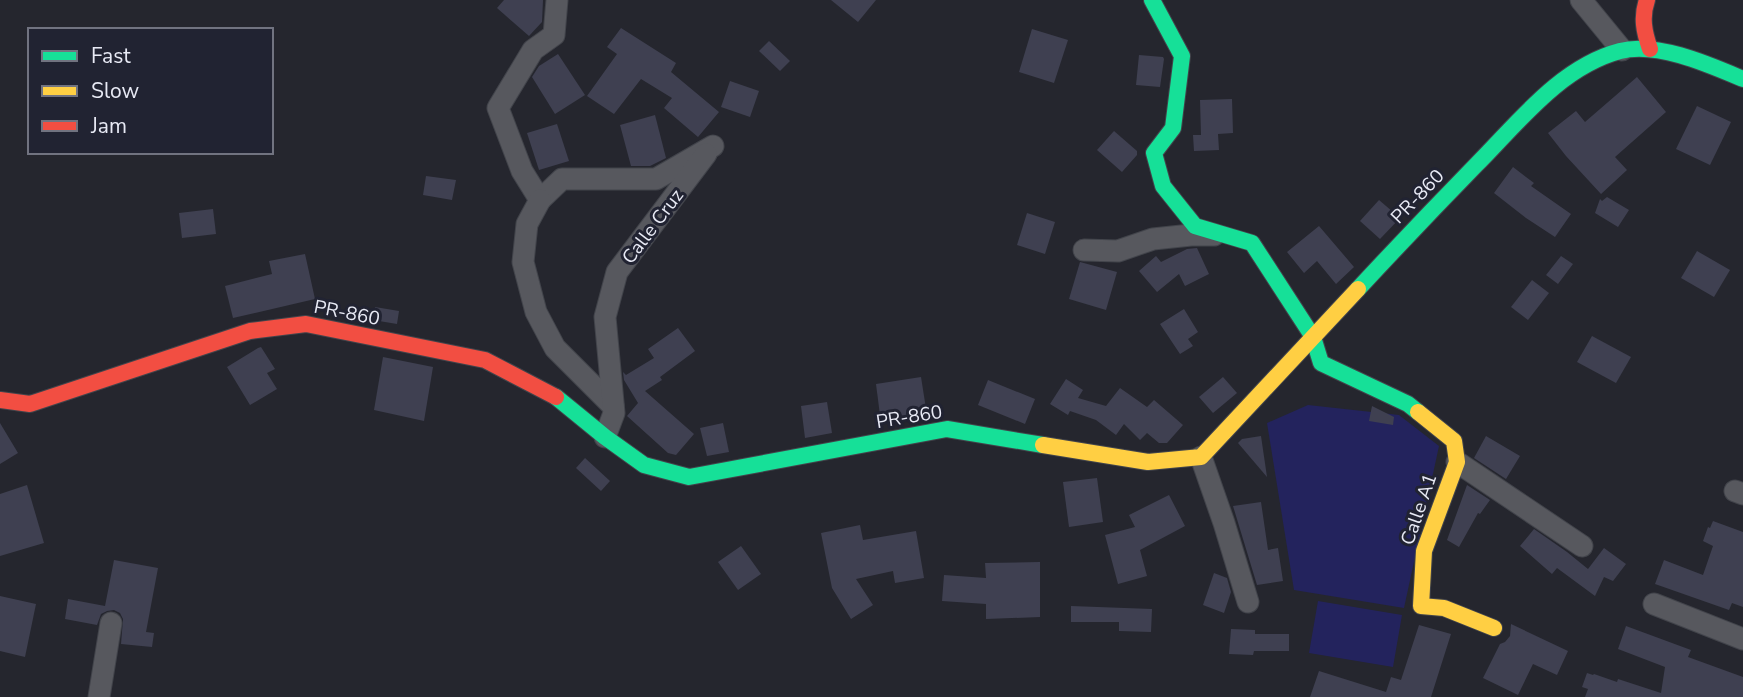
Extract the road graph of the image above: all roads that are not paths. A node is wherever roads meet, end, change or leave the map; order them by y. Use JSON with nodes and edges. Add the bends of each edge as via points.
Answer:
{"nodes":[{"id":1,"x":557,"y":0,"type":"edge"},
{"id":2,"x":1152,"y":0,"type":"edge"},
{"id":3,"x":1581,"y":0,"type":"edge"},
{"id":4,"x":1647,"y":0,"type":"edge"},
{"id":5,"x":1650,"y":49,"type":"junction"},
{"id":6,"x":1622,"y":50,"type":"junction"},
{"id":7,"x":1743,"y":79,"type":"edge"},
{"id":8,"x":540,"y":200,"type":"junction"},
{"id":9,"x":1226,"y":236,"type":"junction"},
{"id":10,"x":1084,"y":250,"type":"dead end"},
{"id":11,"x":1312,"y":337,"type":"junction"},
{"id":12,"x":0,"y":400,"type":"edge"},
{"id":13,"x":613,"y":406,"type":"junction"},
{"id":14,"x":605,"y":437,"type":"junction"},
{"id":15,"x":1201,"y":457,"type":"junction"},
{"id":16,"x":1457,"y":462,"type":"junction"},
{"id":17,"x":1581,"y":546,"type":"dead end"},
{"id":18,"x":1248,"y":602,"type":"dead end"},
{"id":19,"x":1654,"y":604,"type":"dead end"},
{"id":20,"x":111,"y":623,"type":"dead end"},
{"id":21,"x":1494,"y":628,"type":"dead end"},
{"id":22,"x":1743,"y":639,"type":"edge"},
{"id":23,"x":99,"y":697,"type":"edge"}],
"edges":[{"from":1,"to":8,"type":"street","via":[[554,35],[533,50],[498,108],[522,171]]},
{"from":2,"to":9,"type":"street","name":"Calle A1","via":[[1182,56],[1172,128],[1154,153],[1163,186],[1195,226]]},
{"from":3,"to":6,"type":"street"},
{"from":4,"to":5,"type":"street","via":[[1643,28]]},
{"from":5,"to":6,"type":"street","name":"PR-860","number":"PR-860"},
{"from":5,"to":7,"type":"street","name":"PR-860","number":"PR-860","via":[[1701,61]]},
{"from":6,"to":11,"type":"street","name":"PR-860","number":"PR-860","via":[[1583,65],[1549,91]]},
{"from":8,"to":13,"type":"street","via":[[527,224],[523,262],[536,312],[555,348]]},
{"from":8,"to":13,"type":"street","name":"Calle Cruz","via":[[562,179],[656,179],[713,146],[617,272],[605,317]]},
{"from":9,"to":10,"type":"street","via":[[1191,235],[1153,239],[1118,251]]},
{"from":9,"to":11,"type":"street","name":"Calle A1","via":[[1252,243]]},
{"from":11,"to":15,"type":"street","name":"PR-860","number":"PR-860"},
{"from":11,"to":16,"type":"street","name":"Calle A1","via":[[1321,363],[1408,404],[1454,441]]},
{"from":12,"to":14,"type":"street","name":"PR-860","number":"PR-860","via":[[30,404],[250,331],[306,324],[485,360],[553,396]]},
{"from":13,"to":14,"type":"street","name":"Calle Cruz"},
{"from":14,"to":15,"type":"street","name":"PR-860","number":"PR-860","via":[[644,465],[689,477],[947,429],[1148,462]]},
{"from":15,"to":18,"type":"street"},
{"from":16,"to":17,"type":"street"},
{"from":16,"to":21,"type":"street","name":"Calle A1","via":[[1423,551],[1421,606],[1444,608]]},
{"from":19,"to":22,"type":"street"},
{"from":20,"to":23,"type":"street"}]}
